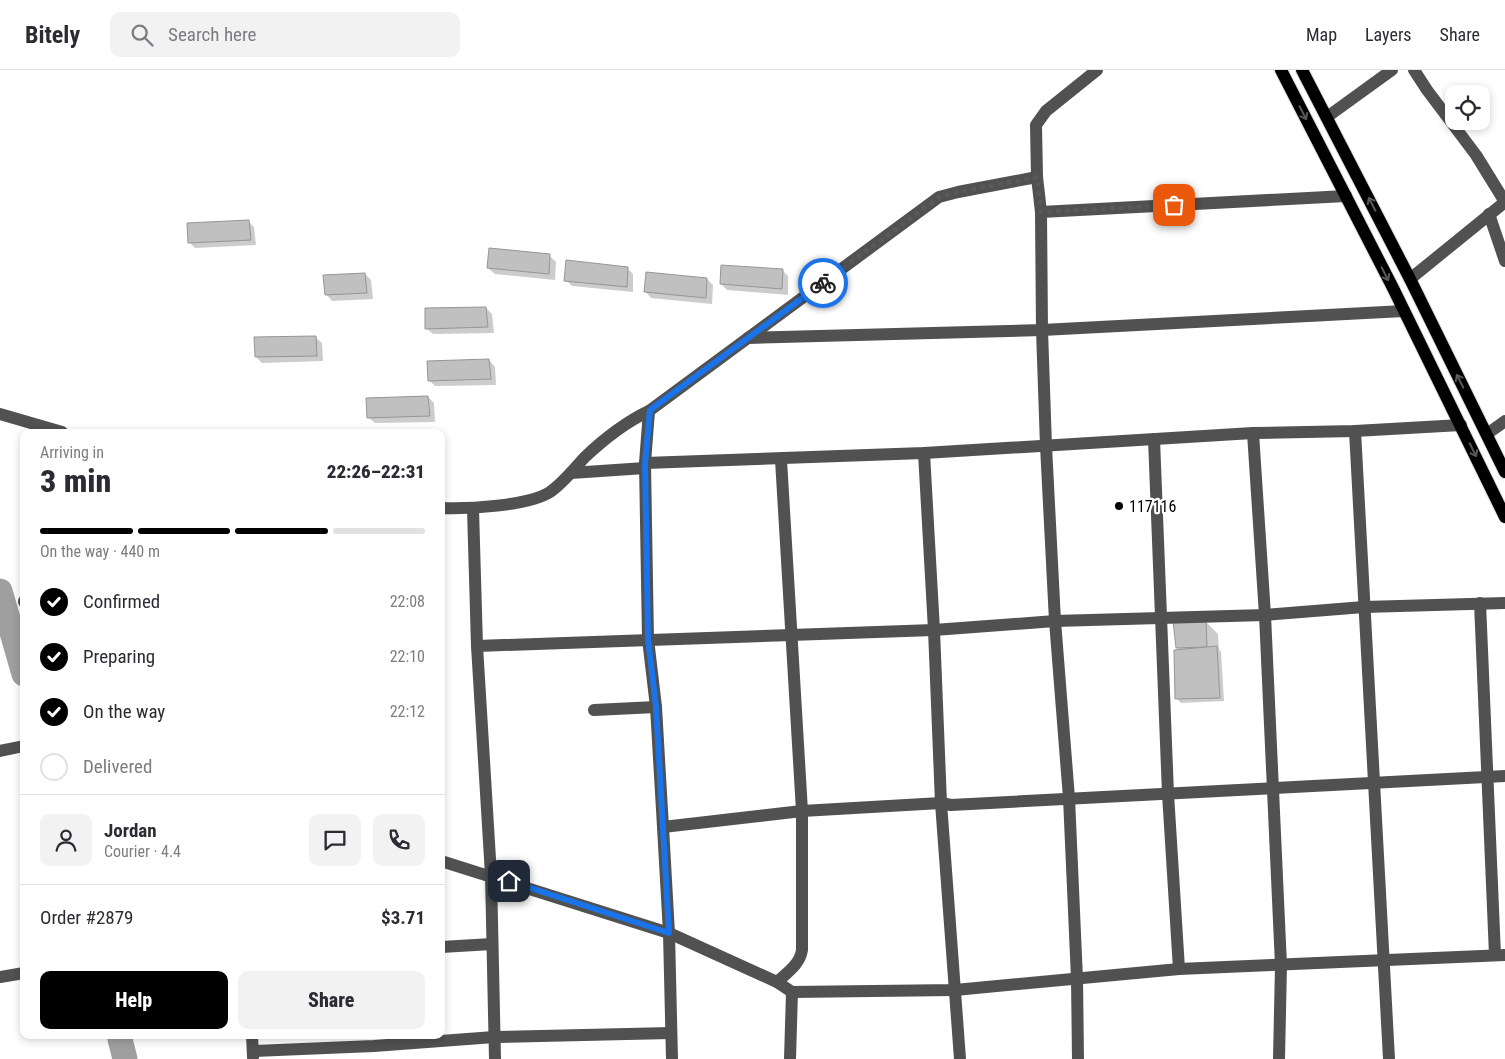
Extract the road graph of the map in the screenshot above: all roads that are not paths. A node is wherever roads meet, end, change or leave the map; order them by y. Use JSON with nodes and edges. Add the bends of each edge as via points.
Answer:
{"nodes":[{"id":1,"x":1097,"y":70,"type":"edge"},
{"id":2,"x":1281,"y":70,"type":"edge"},
{"id":3,"x":1302,"y":70,"type":"edge"},
{"id":4,"x":1392,"y":70,"type":"edge"},
{"id":5,"x":1414,"y":70,"type":"edge"},
{"id":6,"x":1327,"y":117,"type":"junction"},
{"id":7,"x":1037,"y":177,"type":"junction"},
{"id":8,"x":1346,"y":196,"type":"junction"},
{"id":9,"x":1505,"y":202,"type":"edge"},
{"id":10,"x":1041,"y":212,"type":"junction"},
{"id":11,"x":1489,"y":214,"type":"junction"},
{"id":12,"x":1386,"y":232,"type":"junction"},
{"id":13,"x":1369,"y":242,"type":"junction"},
{"id":14,"x":1505,"y":261,"type":"edge"},
{"id":15,"x":1410,"y":279,"type":"junction"},
{"id":16,"x":1404,"y":311,"type":"junction"},
{"id":17,"x":1042,"y":330,"type":"junction"},
{"id":18,"x":748,"y":338,"type":"junction"},
{"id":19,"x":650,"y":410,"type":"junction"},
{"id":20,"x":0,"y":414,"type":"edge"},
{"id":21,"x":1505,"y":422,"type":"edge"},
{"id":22,"x":1461,"y":424,"type":"junction"},
{"id":23,"x":52,"y":429,"type":"edge"},
{"id":24,"x":1355,"y":431,"type":"junction"},
{"id":25,"x":1252,"y":433,"type":"junction"},
{"id":26,"x":1487,"y":434,"type":"junction"},
{"id":27,"x":1154,"y":439,"type":"junction"},
{"id":28,"x":1046,"y":446,"type":"junction"},
{"id":29,"x":924,"y":454,"type":"junction"},
{"id":30,"x":781,"y":460,"type":"junction"},
{"id":31,"x":645,"y":466,"type":"junction"},
{"id":32,"x":1505,"y":472,"type":"edge"},
{"id":33,"x":571,"y":473,"type":"junction"},
{"id":34,"x":445,"y":508,"type":"edge"},
{"id":35,"x":473,"y":509,"type":"junction"},
{"id":36,"x":1505,"y":517,"type":"edge"},
{"id":37,"x":1480,"y":603,"type":"junction"},
{"id":38,"x":1505,"y":603,"type":"edge"},
{"id":39,"x":1364,"y":607,"type":"junction"},
{"id":40,"x":1265,"y":615,"type":"junction"},
{"id":41,"x":1161,"y":618,"type":"junction"},
{"id":42,"x":1055,"y":621,"type":"junction"},
{"id":43,"x":934,"y":630,"type":"junction"},
{"id":44,"x":792,"y":635,"type":"junction"},
{"id":45,"x":648,"y":639,"type":"junction"},
{"id":46,"x":477,"y":646,"type":"junction"},
{"id":47,"x":656,"y":707,"type":"junction"},
{"id":48,"x":594,"y":710,"type":"dead end"},
{"id":49,"x":20,"y":747,"type":"edge"},
{"id":50,"x":0,"y":751,"type":"edge"},
{"id":51,"x":1505,"y":776,"type":"edge"},
{"id":52,"x":1487,"y":777,"type":"junction"},
{"id":53,"x":1374,"y":782,"type":"junction"},
{"id":54,"x":1272,"y":787,"type":"junction"},
{"id":55,"x":1168,"y":794,"type":"junction"},
{"id":56,"x":1068,"y":798,"type":"junction"},
{"id":57,"x":941,"y":803,"type":"junction"},
{"id":58,"x":802,"y":811,"type":"junction"},
{"id":59,"x":663,"y":827,"type":"junction"},
{"id":60,"x":445,"y":862,"type":"edge"},
{"id":61,"x":491,"y":876,"type":"junction"},
{"id":62,"x":669,"y":933,"type":"junction"},
{"id":63,"x":492,"y":944,"type":"junction"},
{"id":64,"x":445,"y":946,"type":"edge"},
{"id":65,"x":1500,"y":955,"type":"edge"},
{"id":66,"x":1384,"y":960,"type":"junction"},
{"id":67,"x":1281,"y":965,"type":"junction"},
{"id":68,"x":1179,"y":970,"type":"junction"},
{"id":69,"x":20,"y":974,"type":"edge"},
{"id":70,"x":0,"y":978,"type":"edge"},
{"id":71,"x":1077,"y":979,"type":"junction"},
{"id":72,"x":777,"y":982,"type":"junction"},
{"id":73,"x":955,"y":990,"type":"junction"},
{"id":74,"x":792,"y":992,"type":"junction"},
{"id":75,"x":671,"y":1032,"type":"junction"},
{"id":76,"x":494,"y":1037,"type":"junction"},
{"id":77,"x":252,"y":1039,"type":"edge"},
{"id":78,"x":374,"y":1046,"type":"junction"},
{"id":79,"x":253,"y":1055,"type":"edge"},
{"id":80,"x":375,"y":1059,"type":"edge"},
{"id":81,"x":495,"y":1059,"type":"edge"},
{"id":82,"x":672,"y":1059,"type":"edge"},
{"id":83,"x":790,"y":1059,"type":"edge"},
{"id":84,"x":960,"y":1059,"type":"edge"},
{"id":85,"x":1078,"y":1059,"type":"edge"},
{"id":86,"x":1279,"y":1059,"type":"edge"},
{"id":87,"x":1389,"y":1059,"type":"edge"}],
"edges":[{"from":1,"to":7,"type":"street","via":[[1046,111],[1036,125]]},
{"from":2,"to":8,"type":"main road","one_way":true},
{"from":3,"to":6,"type":"main road"},
{"from":4,"to":6,"type":"street"},
{"from":5,"to":9,"type":"street","via":[[1476,155]]},
{"from":12,"to":6,"type":"main road","one_way":true},
{"from":7,"to":10,"type":"street"},
{"from":7,"to":18,"type":"street","via":[[939,197]]},
{"from":8,"to":10,"type":"street"},
{"from":8,"to":13,"type":"main road"},
{"from":9,"to":11,"type":"street"},
{"from":10,"to":17,"type":"street"},
{"from":11,"to":14,"type":"street"},
{"from":11,"to":15,"type":"street"},
{"from":12,"to":13,"type":"main road"},
{"from":12,"to":15,"type":"main road"},
{"from":13,"to":16,"type":"main road","one_way":true},
{"from":26,"to":15,"type":"main road","one_way":true},
{"from":16,"to":17,"type":"street"},
{"from":16,"to":22,"type":"main road"},
{"from":17,"to":18,"type":"street"},
{"from":17,"to":28,"type":"street"},
{"from":18,"to":19,"type":"street"},
{"from":19,"to":31,"type":"street"},
{"from":19,"to":33,"type":"street","via":[[628,421]]},
{"from":20,"to":23,"type":"street"},
{"from":21,"to":26,"type":"street"},
{"from":22,"to":24,"type":"street"},
{"from":22,"to":36,"type":"main road","one_way":true},
{"from":24,"to":25,"type":"street"},
{"from":24,"to":39,"type":"street"},
{"from":25,"to":27,"type":"street"},
{"from":25,"to":40,"type":"street"},
{"from":26,"to":32,"type":"main road"},
{"from":27,"to":28,"type":"street"},
{"from":27,"to":41,"type":"street"},
{"from":28,"to":29,"type":"street"},
{"from":28,"to":42,"type":"street"},
{"from":29,"to":30,"type":"street"},
{"from":29,"to":43,"type":"street"},
{"from":30,"to":31,"type":"street"},
{"from":30,"to":44,"type":"street"},
{"from":31,"to":33,"type":"street"},
{"from":31,"to":45,"type":"street"},
{"from":33,"to":35,"type":"street","via":[[549,492],[535,498]]},
{"from":34,"to":35,"type":"street"},
{"from":35,"to":46,"type":"street"},
{"from":37,"to":38,"type":"street"},
{"from":37,"to":39,"type":"street"},
{"from":37,"to":52,"type":"street"},
{"from":39,"to":40,"type":"street"},
{"from":39,"to":53,"type":"street"},
{"from":40,"to":41,"type":"street"},
{"from":40,"to":54,"type":"street"},
{"from":41,"to":42,"type":"street"},
{"from":41,"to":55,"type":"street"},
{"from":42,"to":43,"type":"street"},
{"from":42,"to":56,"type":"street"},
{"from":43,"to":44,"type":"street"},
{"from":43,"to":57,"type":"street"},
{"from":44,"to":45,"type":"street"},
{"from":44,"to":58,"type":"street"},
{"from":45,"to":46,"type":"street"},
{"from":45,"to":47,"type":"street"},
{"from":46,"to":61,"type":"street"},
{"from":47,"to":48,"type":"street"},
{"from":47,"to":59,"type":"street"},
{"from":49,"to":50,"type":"street"},
{"from":51,"to":52,"type":"street"},
{"from":52,"to":53,"type":"street"},
{"from":52,"to":65,"type":"street"},
{"from":53,"to":54,"type":"street"},
{"from":53,"to":66,"type":"street"},
{"from":54,"to":55,"type":"street"},
{"from":54,"to":67,"type":"street"},
{"from":55,"to":56,"type":"street"},
{"from":55,"to":68,"type":"street"},
{"from":56,"to":57,"type":"street"},
{"from":56,"to":71,"type":"street"},
{"from":57,"to":58,"type":"street"},
{"from":57,"to":73,"type":"street"},
{"from":58,"to":59,"type":"street"},
{"from":58,"to":72,"type":"street","via":[[801,957]]},
{"from":59,"to":62,"type":"street"},
{"from":60,"to":61,"type":"street"},
{"from":61,"to":62,"type":"street"},
{"from":61,"to":63,"type":"street"},
{"from":62,"to":72,"type":"street"},
{"from":62,"to":75,"type":"street"},
{"from":63,"to":64,"type":"street"},
{"from":63,"to":76,"type":"street"},
{"from":65,"to":66,"type":"street"},
{"from":66,"to":67,"type":"street"},
{"from":66,"to":87,"type":"street"},
{"from":67,"to":68,"type":"street"},
{"from":67,"to":86,"type":"street"},
{"from":68,"to":71,"type":"street"},
{"from":69,"to":70,"type":"street"},
{"from":71,"to":73,"type":"street"},
{"from":71,"to":85,"type":"street"},
{"from":72,"to":74,"type":"street"},
{"from":73,"to":74,"type":"street"},
{"from":73,"to":84,"type":"street"},
{"from":74,"to":83,"type":"street"},
{"from":75,"to":76,"type":"street"},
{"from":75,"to":82,"type":"street"},
{"from":76,"to":78,"type":"street"},
{"from":76,"to":81,"type":"street"},
{"from":77,"to":79,"type":"street"},
{"from":78,"to":79,"type":"street"},
{"from":78,"to":80,"type":"street"}]}
